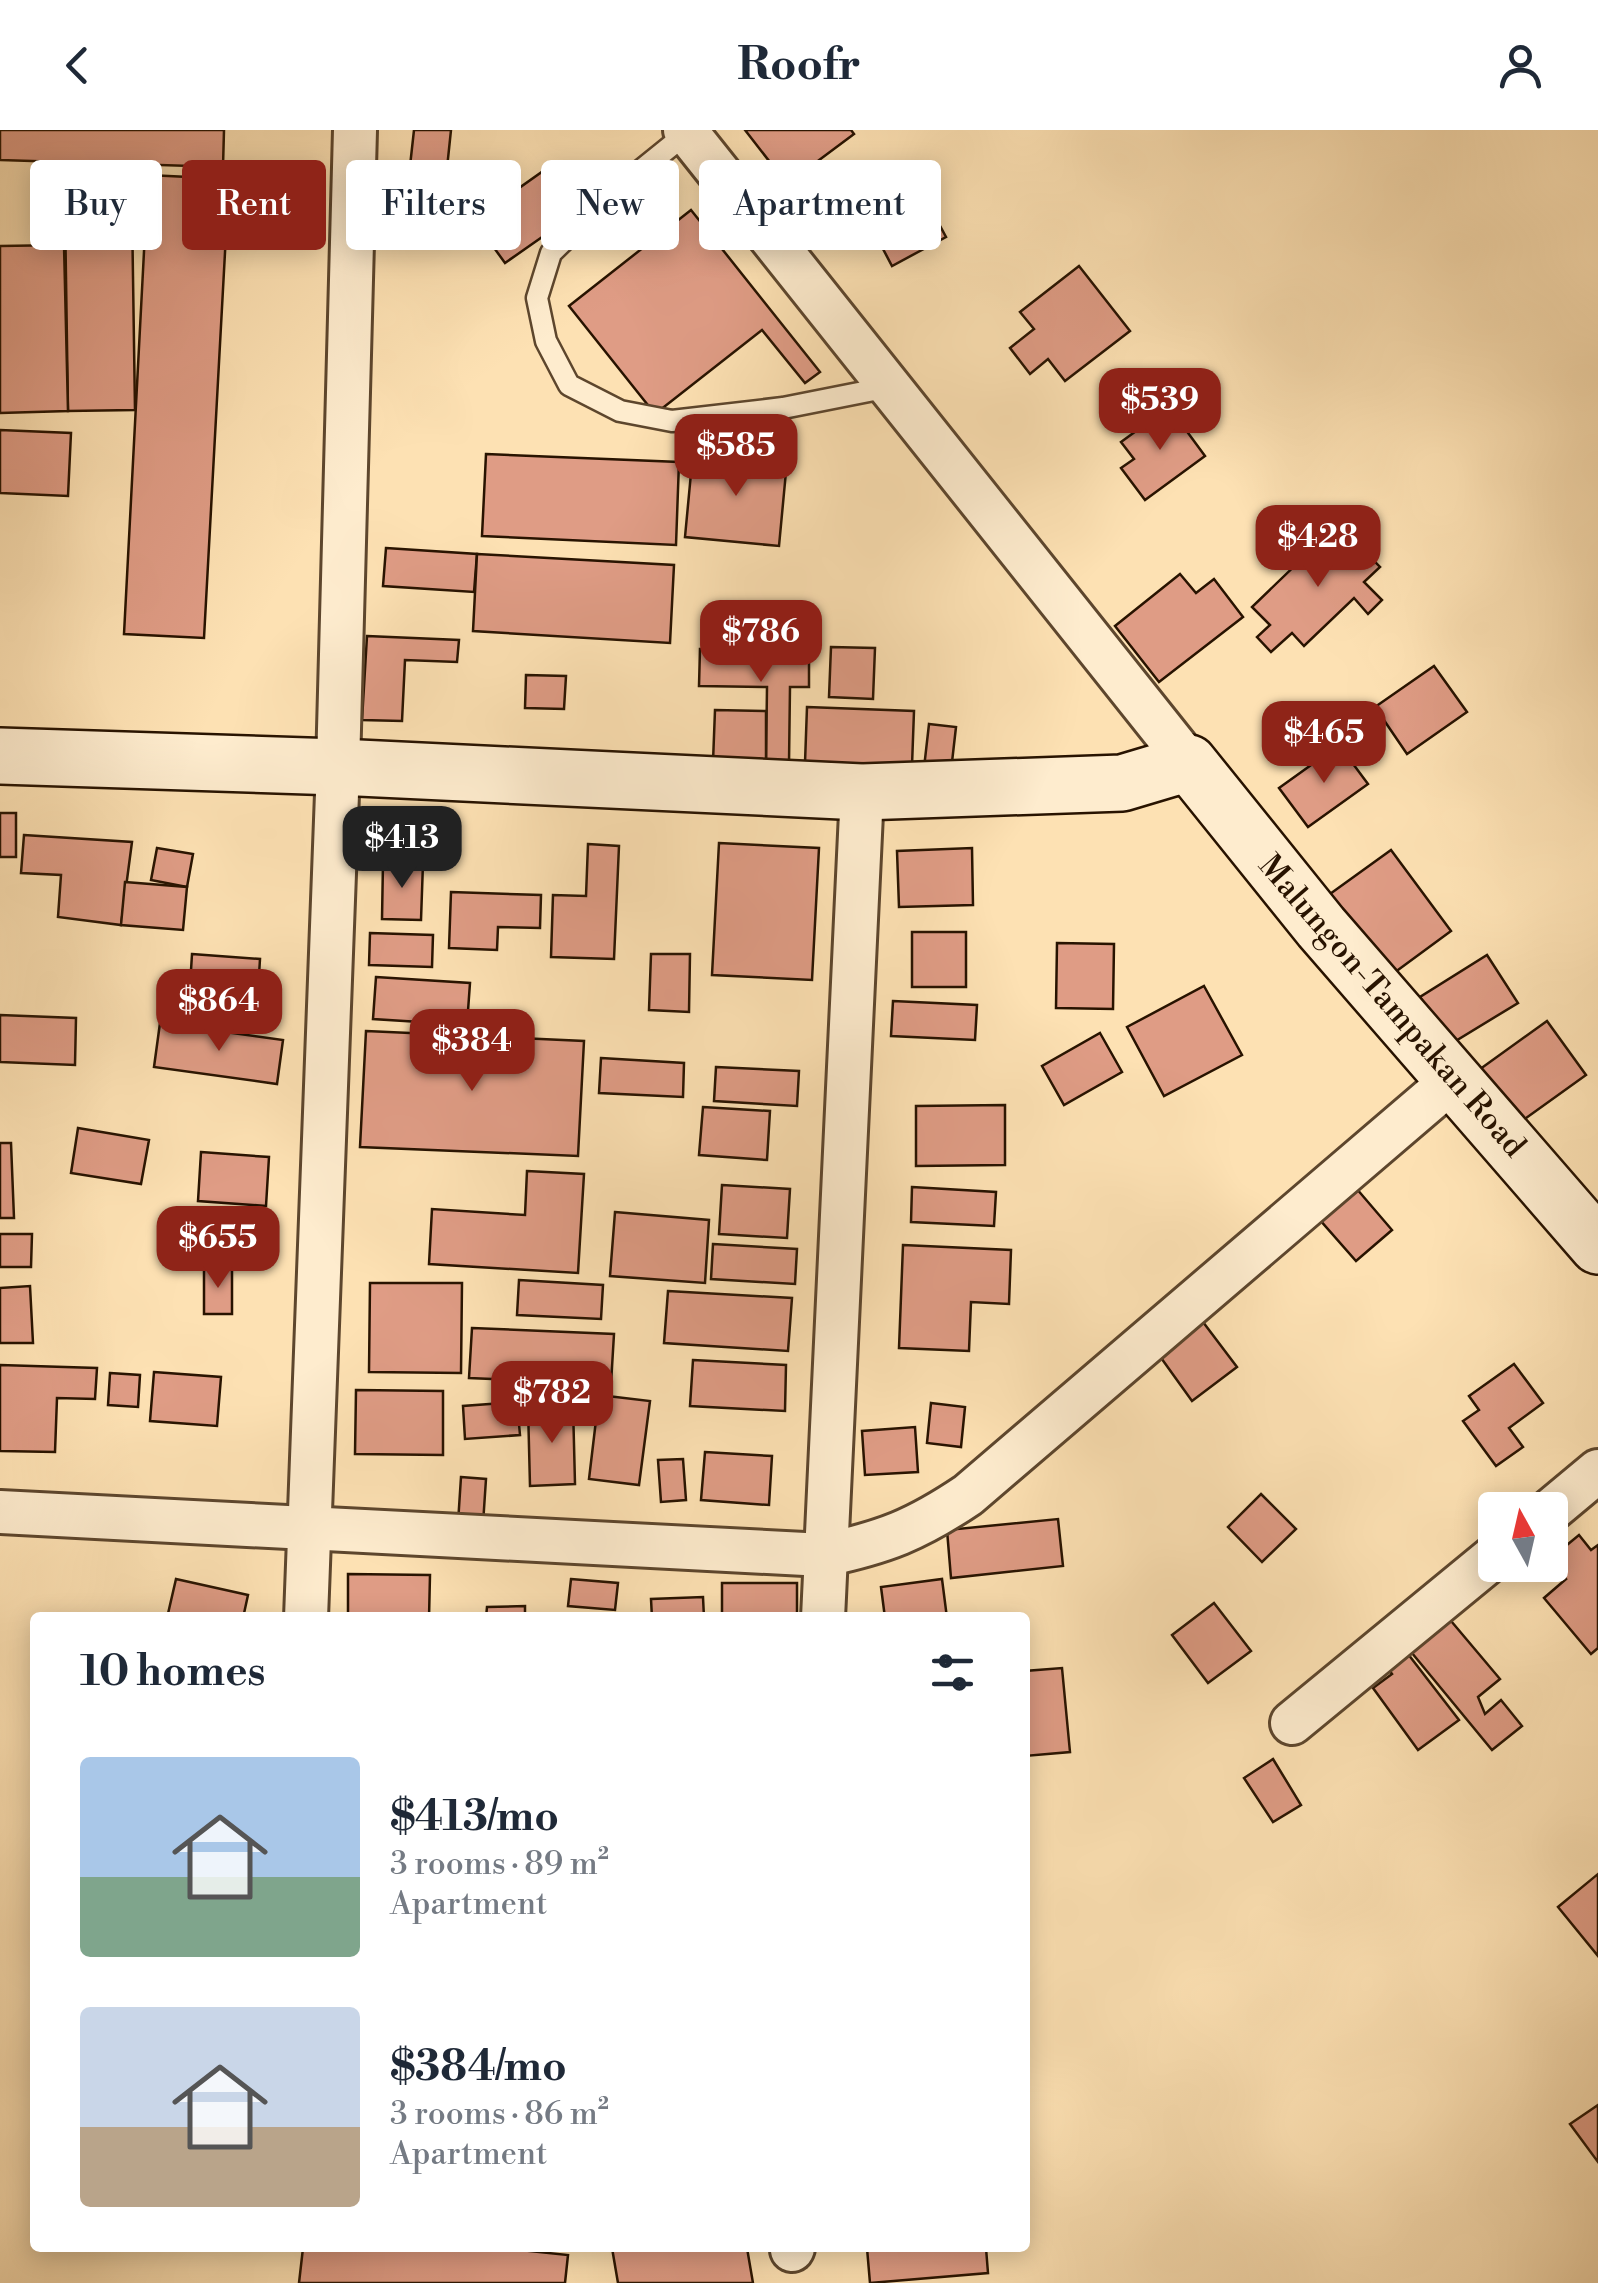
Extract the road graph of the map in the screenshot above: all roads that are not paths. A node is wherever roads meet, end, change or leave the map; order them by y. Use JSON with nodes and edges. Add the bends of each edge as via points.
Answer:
{"nodes":[{"id":1,"x":355,"y":130,"type":"edge"},
{"id":2,"x":686,"y":131,"type":"edge"},
{"id":3,"x":890,"y":387,"type":"junction"},
{"id":4,"x":0,"y":756,"type":"edge"},
{"id":5,"x":1188,"y":763,"type":"junction"},
{"id":6,"x":338,"y":767,"type":"junction"},
{"id":7,"x":862,"y":792,"type":"junction"},
{"id":8,"x":1454,"y":1078,"type":"junction"},
{"id":9,"x":1598,"y":1246,"type":"edge"},
{"id":10,"x":1598,"y":1471,"type":"edge"},
{"id":11,"x":1568,"y":1495,"type":"edge"},
{"id":12,"x":0,"y":1512,"type":"edge"},
{"id":13,"x":310,"y":1529,"type":"junction"},
{"id":14,"x":824,"y":1555,"type":"junction"},
{"id":15,"x":1478,"y":1570,"type":"edge"},
{"id":16,"x":306,"y":1612,"type":"edge"},
{"id":17,"x":823,"y":1612,"type":"edge"},
{"id":18,"x":1292,"y":1724,"type":"dead end"}],
"edges":[{"from":1,"to":6,"type":"street"},
{"from":2,"to":3,"type":"street"},
{"from":2,"to":3,"type":"lane","via":[[552,253],[537,298],[546,340],[570,385],[620,411],[672,421]]},
{"from":3,"to":5,"type":"street"},
{"from":4,"to":6,"type":"main road"},
{"from":5,"to":7,"type":"main road","via":[[1122,782]]},
{"from":5,"to":8,"type":"main road","name":"Malungon-Tampakan Road"},
{"from":6,"to":7,"type":"main road"},
{"from":6,"to":13,"type":"street"},
{"from":7,"to":14,"type":"street"},
{"from":8,"to":9,"type":"main road","name":"Malungon-Tampakan Road"},
{"from":8,"to":14,"type":"street","via":[[968,1495],[883,1542]]},
{"from":10,"to":11,"type":"street"},
{"from":12,"to":13,"type":"street"},
{"from":13,"to":14,"type":"street"},
{"from":13,"to":16,"type":"street"},
{"from":14,"to":17,"type":"street"},
{"from":15,"to":18,"type":"street"}]}
